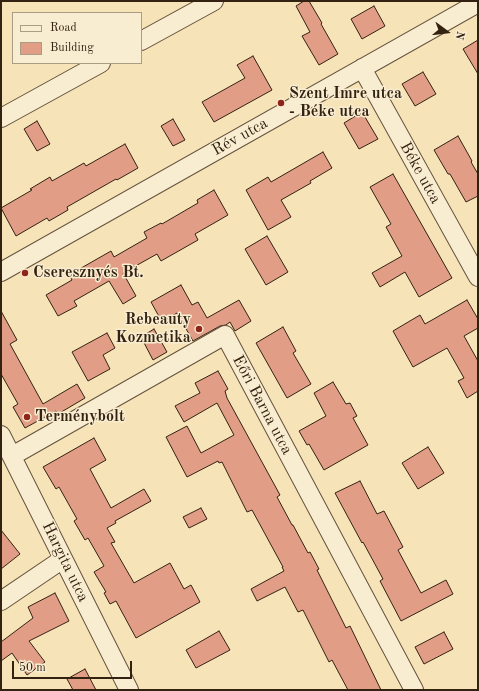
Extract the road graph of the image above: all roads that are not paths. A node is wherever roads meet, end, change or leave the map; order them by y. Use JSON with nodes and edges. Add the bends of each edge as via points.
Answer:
{"nodes":[{"id":1,"x":214,"y":1,"type":"edge"},
{"id":2,"x":478,"y":3,"type":"edge"},
{"id":3,"x":142,"y":40,"type":"edge"},
{"id":4,"x":99,"y":64,"type":"edge"},
{"id":5,"x":362,"y":68,"type":"junction"},
{"id":6,"x":1,"y":118,"type":"edge"},
{"id":7,"x":1,"y":272,"type":"edge"},
{"id":8,"x":478,"y":277,"type":"edge"},
{"id":9,"x":1,"y":435,"type":"edge"},
{"id":10,"x":12,"y":456,"type":"junction"},
{"id":11,"x":62,"y":559,"type":"junction"},
{"id":12,"x":1,"y":601,"type":"edge"},
{"id":13,"x":129,"y":690,"type":"edge"},
{"id":14,"x":414,"y":690,"type":"edge"}],
"edges":[{"from":1,"to":3,"type":"street"},
{"from":2,"to":5,"type":"street","name":"Rév utca"},
{"from":4,"to":6,"type":"street"},
{"from":5,"to":7,"type":"street","name":"Rév utca"},
{"from":5,"to":8,"type":"street","name":"Béke utca"},
{"from":9,"to":10,"type":"street","name":"Hargita utca"},
{"from":10,"to":11,"type":"street","name":"Hargita utca"},
{"from":10,"to":14,"type":"street","name":"Eőri Barna utca","via":[[225,335]]},
{"from":11,"to":12,"type":"street"},
{"from":11,"to":13,"type":"street","name":"Hargita utca"}]}
